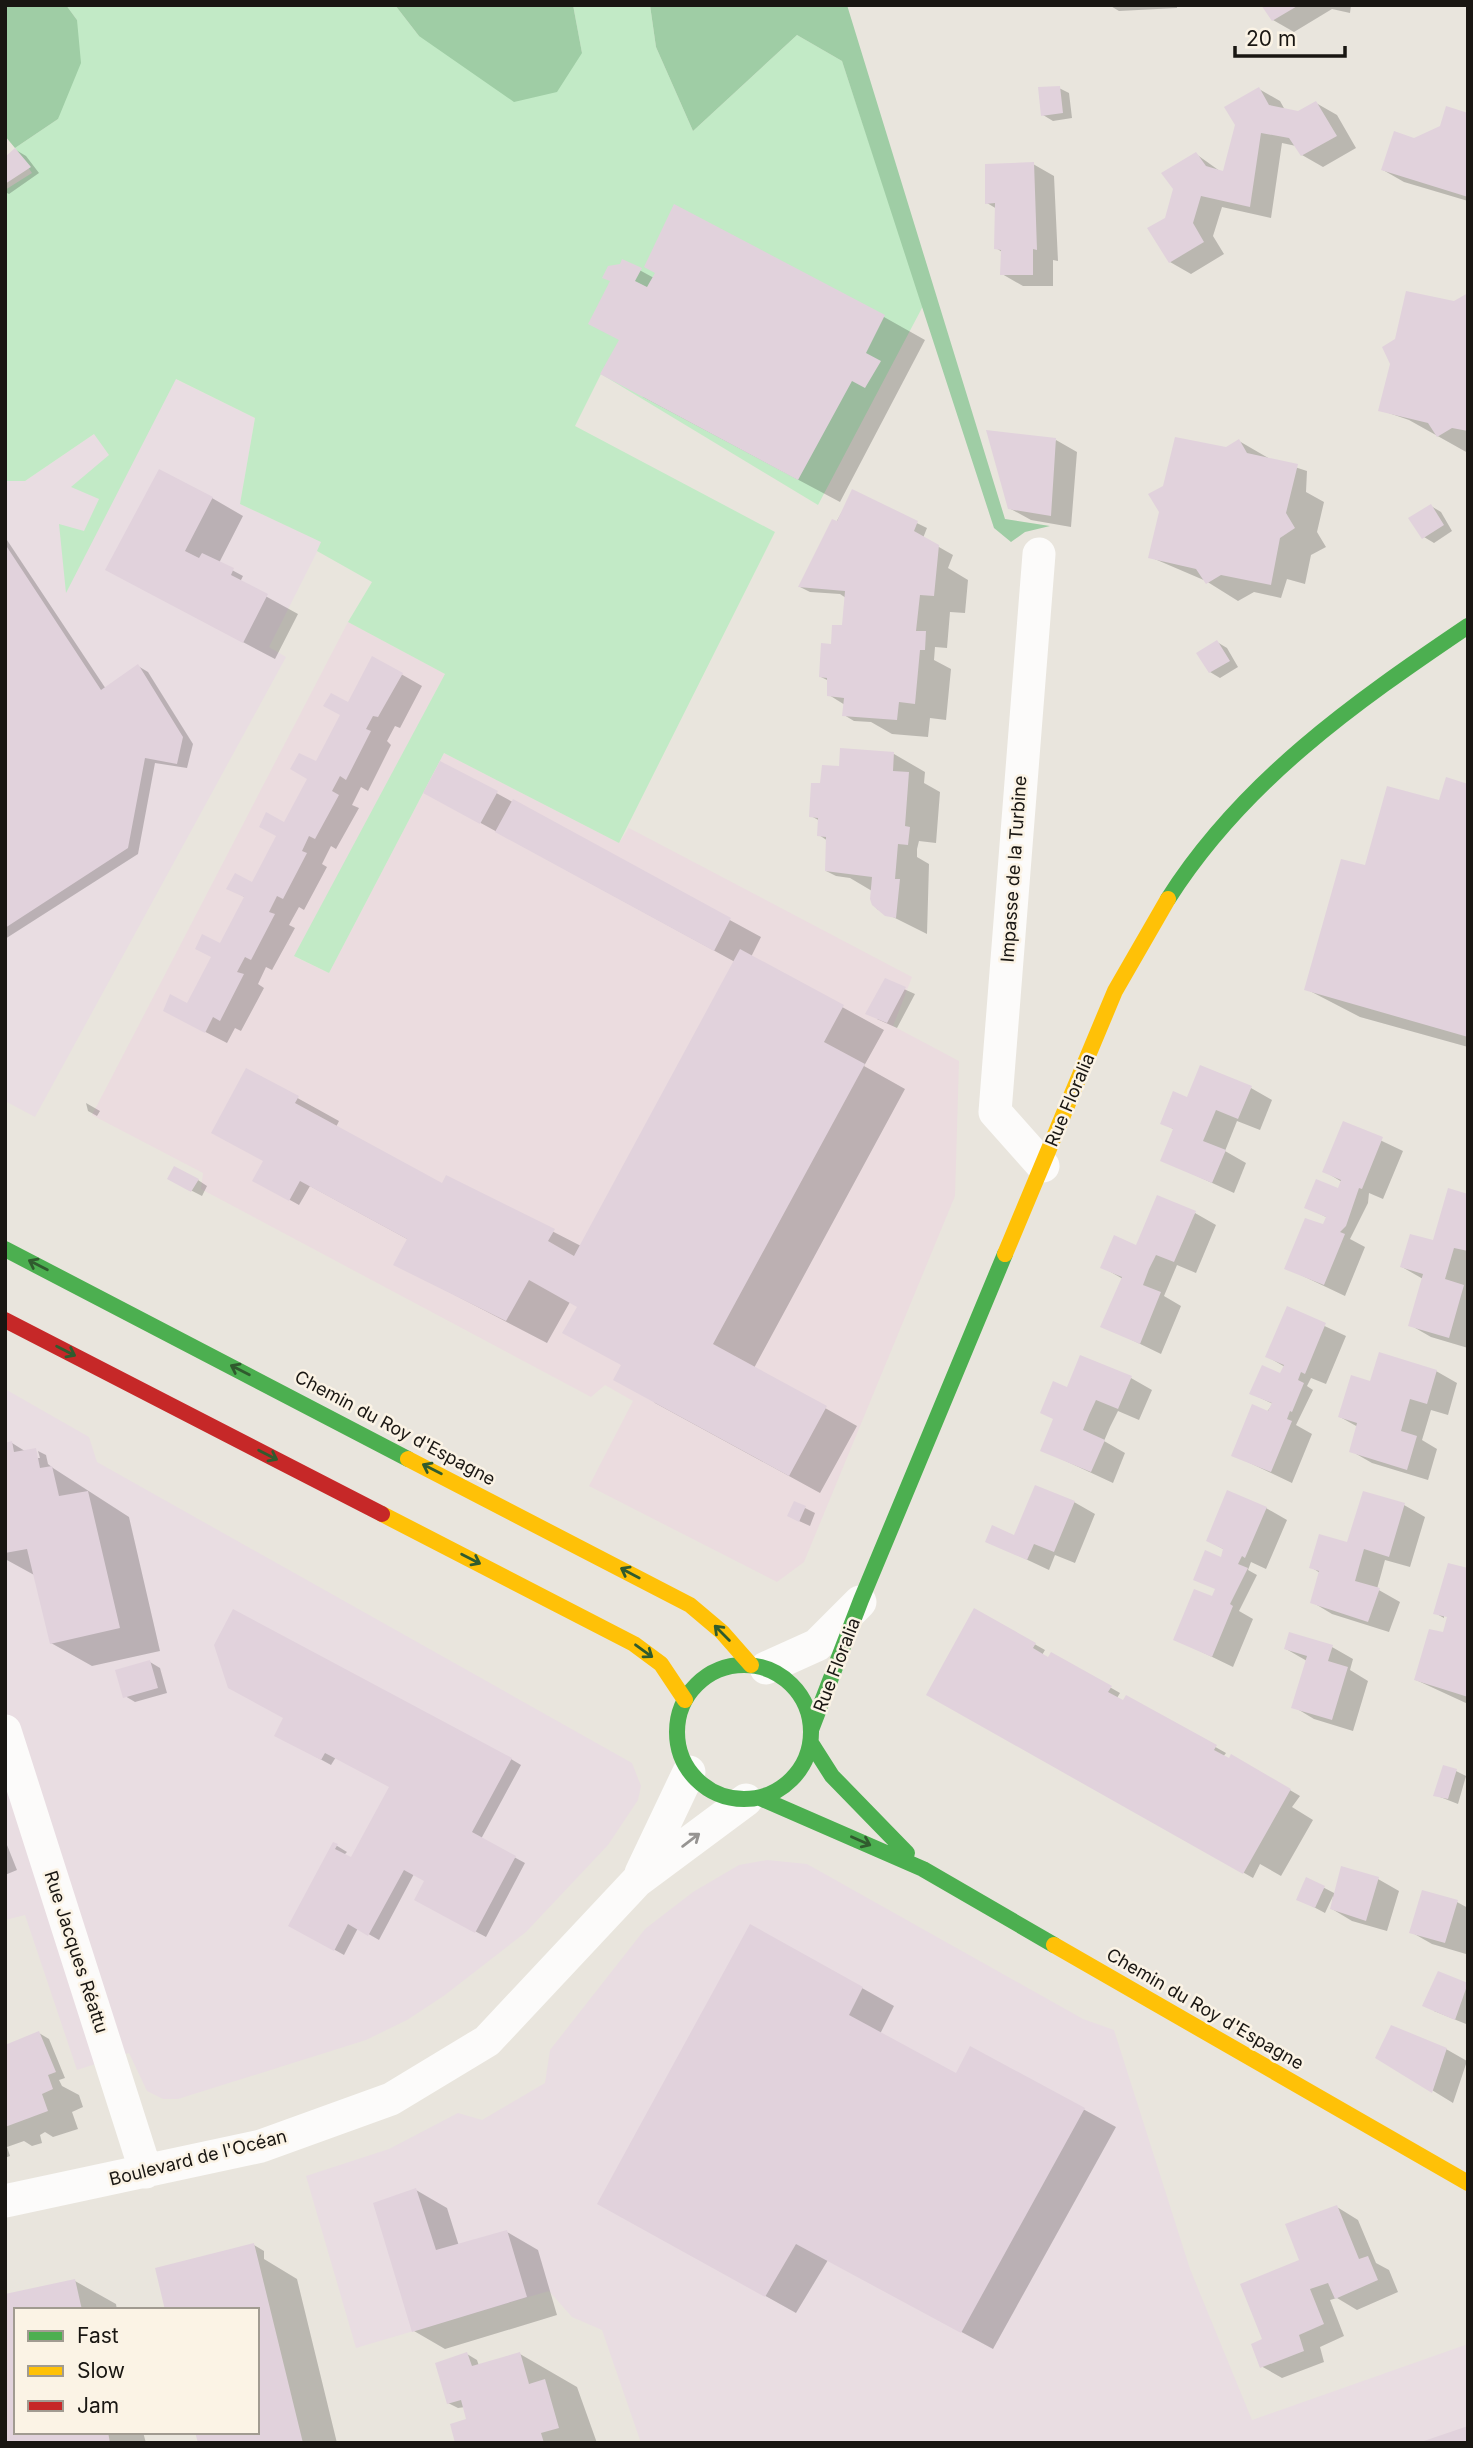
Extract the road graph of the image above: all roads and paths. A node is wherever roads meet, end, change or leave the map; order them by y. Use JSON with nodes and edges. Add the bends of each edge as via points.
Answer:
{"nodes":[{"id":1,"x":1038,"y":554,"type":"dead end"},
{"id":2,"x":1468,"y":626,"type":"edge"},
{"id":3,"x":1468,"y":647,"type":"edge"},
{"id":4,"x":1391,"y":677,"type":"junction"},
{"id":5,"x":1043,"y":1166,"type":"junction"},
{"id":6,"x":5,"y":1249,"type":"edge"},
{"id":7,"x":5,"y":1320,"type":"edge"},
{"id":8,"x":862,"y":1600,"type":"junction"},
{"id":9,"x":758,"y":1666,"type":"junction"},
{"id":10,"x":685,"y":1700,"type":"junction"},
{"id":11,"x":5,"y":1731,"type":"edge"},
{"id":12,"x":811,"y":1737,"type":"junction"},
{"id":13,"x":690,"y":1772,"type":"junction"},
{"id":14,"x":753,"y":1799,"type":"junction"},
{"id":15,"x":923,"y":1869,"type":"junction"},
{"id":16,"x":637,"y":1881,"type":"junction"},
{"id":17,"x":146,"y":2172,"type":"junction"},
{"id":18,"x":1468,"y":2183,"type":"edge"},
{"id":19,"x":5,"y":2201,"type":"edge"}],
"edges":[{"from":1,"to":5,"type":"street","name":"Impasse de la Turbine","via":[[995,1112]]},
{"from":2,"to":4,"type":"street","name":"Rue Floralia"},
{"from":3,"to":4,"type":"street","name":"Rue Floralia"},
{"from":4,"to":5,"type":"street","name":"Rue Floralia","via":[[1274,769],[1223,822],[1166,901],[1115,991]]},
{"from":5,"to":8,"type":"street","name":"Rue Floralia"},
{"from":9,"to":6,"type":"street","name":"Chemin du Roy d'Espagne","one_way":true,"via":[[690,1605]]},
{"from":7,"to":10,"type":"street","one_way":true,"via":[[634,1644],[661,1664]]},
{"from":8,"to":9,"type":"street","name":"Rue Floralia","via":[[817,1645]]},
{"from":8,"to":12,"type":"street","name":"Rue Floralia"},
{"from":9,"to":10,"type":"street","via":[[731,1666],[712,1673],[696,1684]]},
{"from":9,"to":12,"type":"street","via":[[784,1677],[799,1692],[808,1710]]},
{"from":10,"to":13,"type":"street","via":[[677,1737]]},
{"from":11,"to":17,"type":"street","name":"Rue Jacques Réattu"},
{"from":12,"to":14,"type":"street","via":[[804,1762],[793,1778],[778,1790]]},
{"from":12,"to":15,"type":"street","name":"Chemin du Roy d'Espagne","via":[[832,1776]]},
{"from":13,"to":14,"type":"street","via":[[724,1797]]},
{"from":13,"to":16,"type":"street","name":"Boulevard de l'Océan"},
{"from":14,"to":15,"type":"street","name":"Chemin du Roy d'Espagne","one_way":true},
{"from":16,"to":14,"type":"street","name":"Boulevard de l'Océan","one_way":true},
{"from":15,"to":18,"type":"street","name":"Chemin du Roy d'Espagne"},
{"from":16,"to":17,"type":"street","name":"Boulevard de l'Océan","via":[[487,2041],[391,2099],[261,2146]]},
{"from":17,"to":19,"type":"street","name":"Boulevard de l'Océan"}]}
